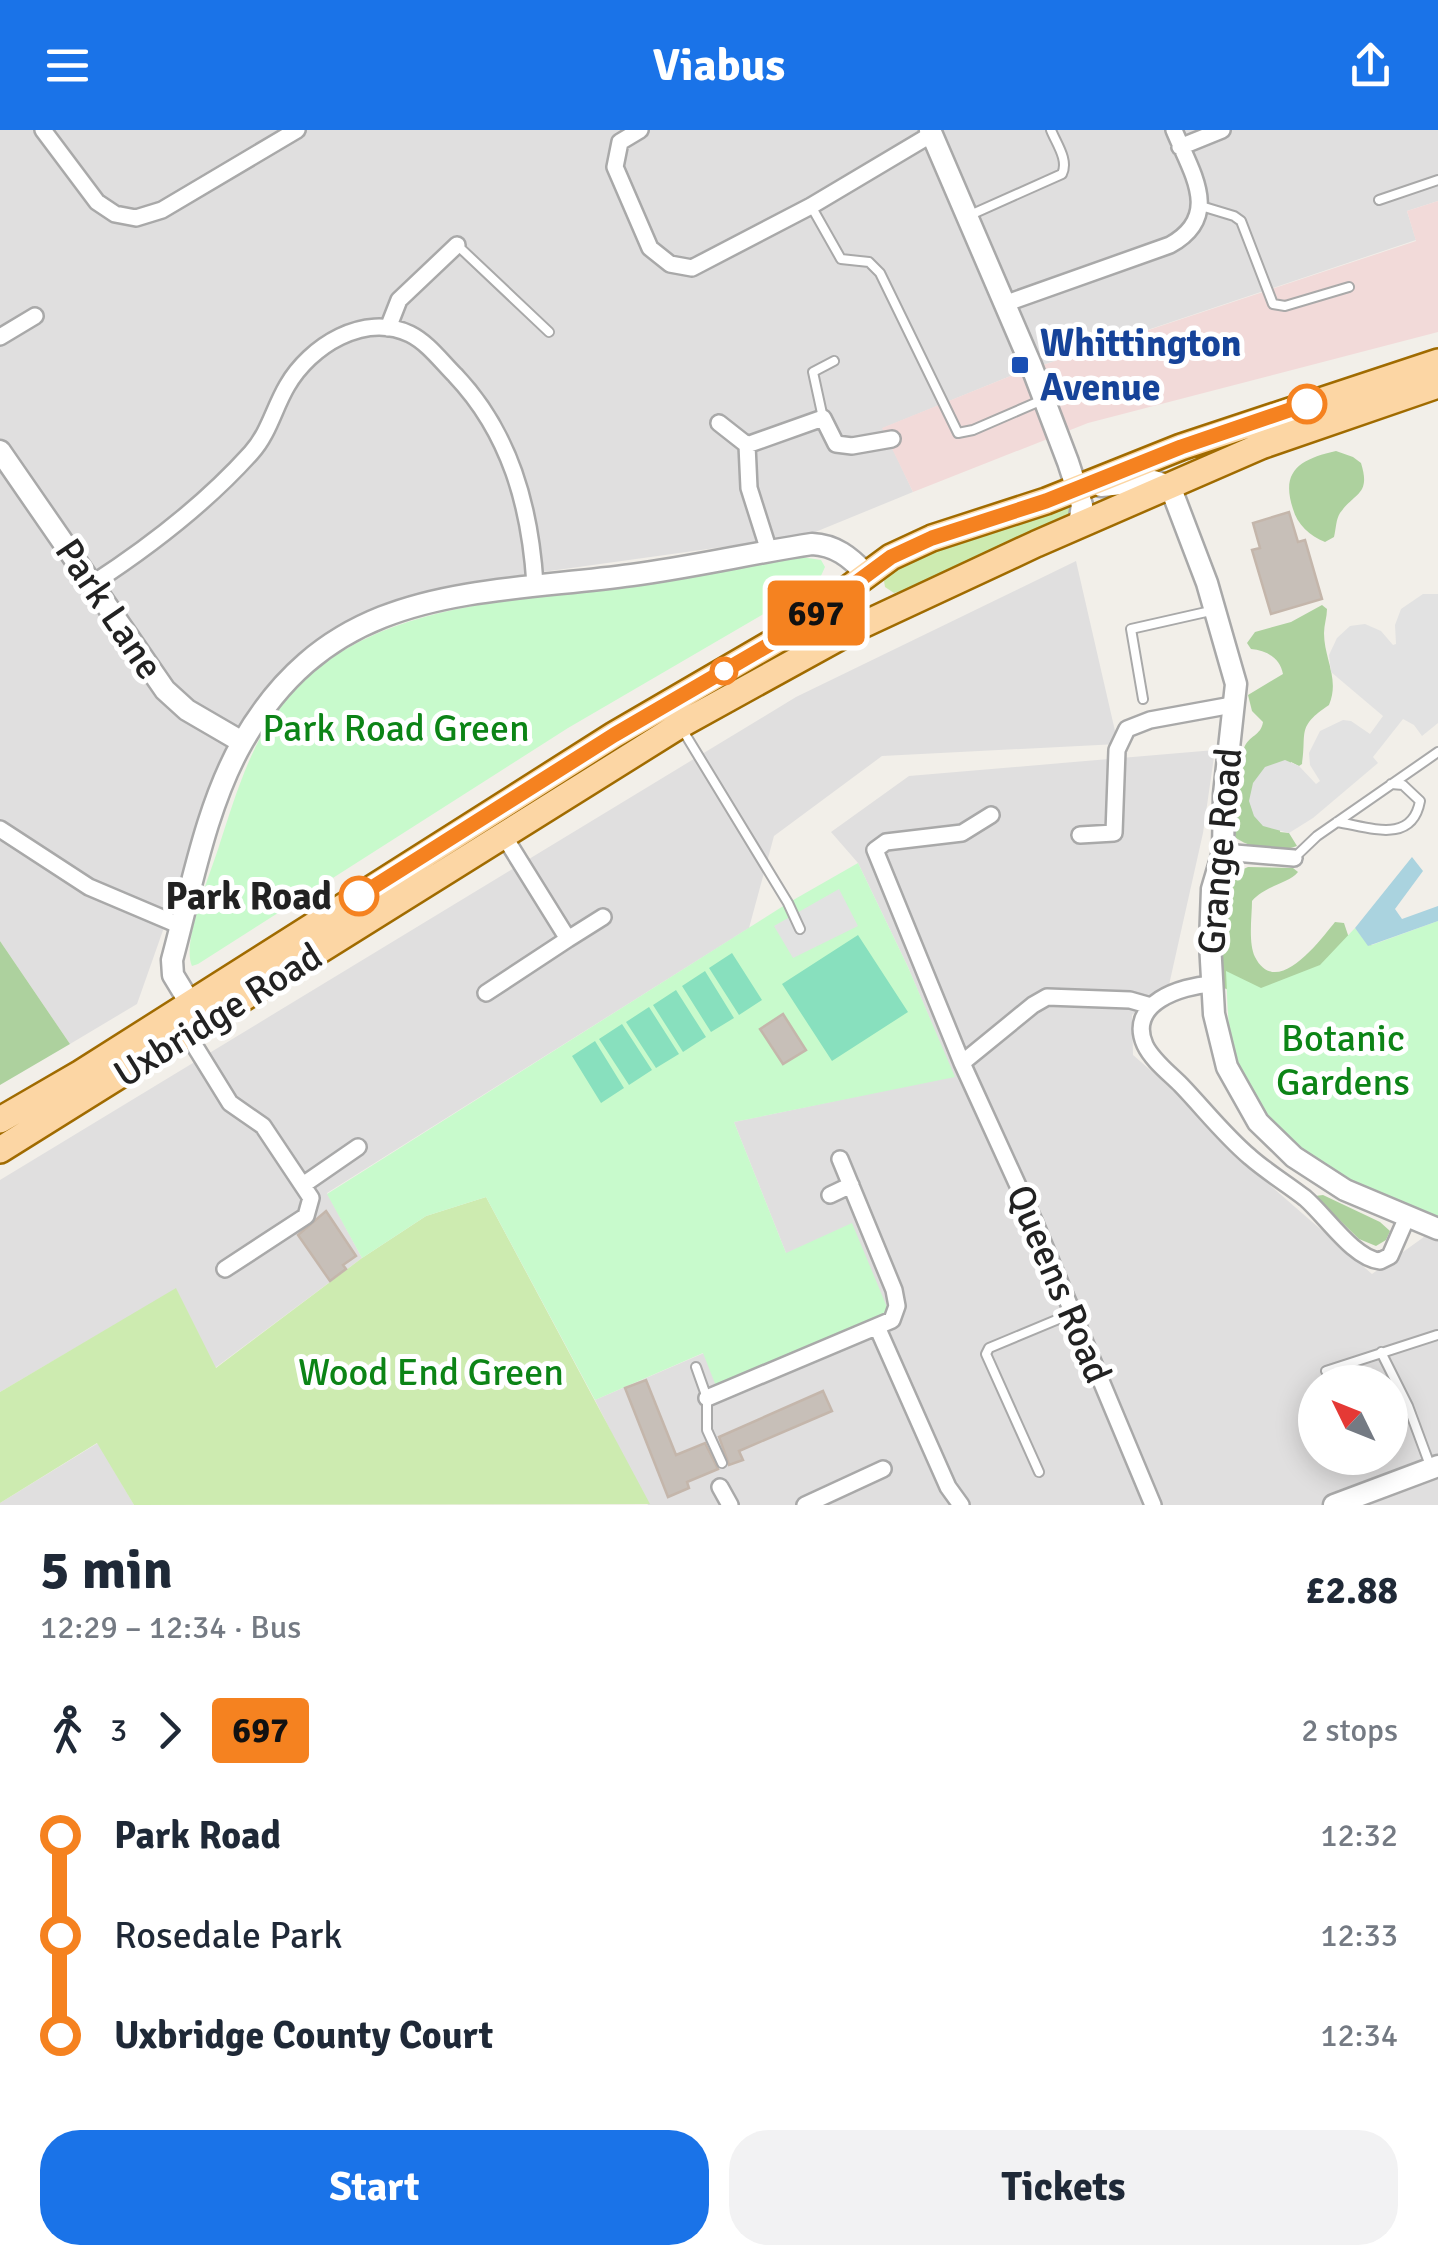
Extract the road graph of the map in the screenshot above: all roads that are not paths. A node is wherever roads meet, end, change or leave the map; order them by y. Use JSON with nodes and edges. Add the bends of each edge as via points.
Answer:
{"nodes":[{"id":1,"x":43,"y":130,"type":"edge"},
{"id":2,"x":297,"y":130,"type":"edge"},
{"id":3,"x":640,"y":130,"type":"edge"},
{"id":4,"x":1051,"y":130,"type":"edge"},
{"id":5,"x":1174,"y":130,"type":"edge"},
{"id":6,"x":1222,"y":130,"type":"edge"},
{"id":7,"x":931,"y":132,"type":"edge"},
{"id":8,"x":1180,"y":147,"type":"junction"},
{"id":9,"x":1438,"y":180,"type":"edge"},
{"id":10,"x":1380,"y":200,"type":"dead end"},
{"id":11,"x":811,"y":206,"type":"junction"},
{"id":12,"x":1201,"y":206,"type":"junction"},
{"id":13,"x":968,"y":216,"type":"junction"},
{"id":14,"x":457,"y":245,"type":"joint"},
{"id":15,"x":1349,"y":287,"type":"dead end"},
{"id":16,"x":1004,"y":304,"type":"junction"},
{"id":17,"x":35,"y":316,"type":"dead end"},
{"id":18,"x":388,"y":328,"type":"junction"},
{"id":19,"x":549,"y":332,"type":"dead end"},
{"id":20,"x":0,"y":336,"type":"edge"},
{"id":21,"x":834,"y":361,"type":"dead end"},
{"id":22,"x":1438,"y":362,"type":"edge"},
{"id":23,"x":1438,"y":385,"type":"edge"},
{"id":24,"x":1044,"y":399,"type":"junction"},
{"id":25,"x":823,"y":418,"type":"junction"},
{"id":26,"x":719,"y":422,"type":"dead end"},
{"id":27,"x":892,"y":439,"type":"dead end"},
{"id":28,"x":747,"y":445,"type":"junction"},
{"id":29,"x":0,"y":451,"type":"edge"},
{"id":30,"x":1170,"y":486,"type":"junction"},
{"id":31,"x":1078,"y":489,"type":"junction"},
{"id":32,"x":1079,"y":525,"type":"junction"},
{"id":33,"x":769,"y":551,"type":"junction"},
{"id":34,"x":865,"y":573,"type":"junction"},
{"id":35,"x":92,"y":584,"type":"junction"},
{"id":36,"x":536,"y":584,"type":"junction"},
{"id":37,"x":901,"y":605,"type":"junction"},
{"id":38,"x":1214,"y":610,"type":"junction"},
{"id":39,"x":1144,"y":699,"type":"dead end"},
{"id":40,"x":1232,"y":705,"type":"junction"},
{"id":41,"x":680,"y":725,"type":"junction"},
{"id":42,"x":242,"y":742,"type":"junction"},
{"id":43,"x":1438,"y":752,"type":"edge"},
{"id":44,"x":1391,"y":784,"type":"junction"},
{"id":45,"x":991,"y":816,"type":"dead end"},
{"id":46,"x":1337,"y":822,"type":"junction"},
{"id":47,"x":0,"y":829,"type":"edge"},
{"id":48,"x":1080,"y":835,"type":"dead end"},
{"id":49,"x":504,"y":836,"type":"junction"},
{"id":50,"x":1223,"y":852,"type":"junction"},
{"id":51,"x":1294,"y":858,"type":"joint"},
{"id":52,"x":603,"y":917,"type":"dead end"},
{"id":53,"x":181,"y":926,"type":"junction"},
{"id":54,"x":800,"y":929,"type":"dead end"},
{"id":55,"x":568,"y":939,"type":"junction"},
{"id":56,"x":1212,"y":984,"type":"junction"},
{"id":57,"x":486,"y":993,"type":"dead end"},
{"id":58,"x":190,"y":1003,"type":"junction"},
{"id":59,"x":1152,"y":1006,"type":"junction"},
{"id":60,"x":188,"y":1035,"type":"junction"},
{"id":61,"x":962,"y":1063,"type":"junction"},
{"id":62,"x":0,"y":1120,"type":"edge"},
{"id":63,"x":358,"y":1147,"type":"dead end"},
{"id":64,"x":0,"y":1150,"type":"edge"},
{"id":65,"x":840,"y":1160,"type":"dead end"},
{"id":66,"x":302,"y":1185,"type":"junction"},
{"id":67,"x":850,"y":1185,"type":"junction"},
{"id":68,"x":830,"y":1194,"type":"dead end"},
{"id":69,"x":1407,"y":1217,"type":"junction"},
{"id":70,"x":1438,"y":1229,"type":"edge"},
{"id":71,"x":226,"y":1269,"type":"dead end"},
{"id":72,"x":1073,"y":1313,"type":"junction"},
{"id":73,"x":878,"y":1328,"type":"junction"},
{"id":74,"x":1437,"y":1335,"type":"edge"},
{"id":75,"x":1381,"y":1352,"type":"junction"},
{"id":76,"x":1343,"y":1365,"type":"edge"},
{"id":77,"x":696,"y":1367,"type":"dead end"},
{"id":78,"x":708,"y":1398,"type":"junction"},
{"id":79,"x":722,"y":1463,"type":"dead end"},
{"id":80,"x":1434,"y":1467,"type":"edge"},
{"id":81,"x":883,"y":1469,"type":"dead end"},
{"id":82,"x":1039,"y":1472,"type":"dead end"},
{"id":83,"x":720,"y":1487,"type":"dead end"},
{"id":84,"x":730,"y":1505,"type":"edge"},
{"id":85,"x":805,"y":1505,"type":"edge"},
{"id":86,"x":961,"y":1505,"type":"edge"},
{"id":87,"x":1154,"y":1505,"type":"edge"},
{"id":88,"x":1334,"y":1505,"type":"edge"}],
"edges":[{"from":1,"to":2,"type":"street","via":[[97,202],[136,218],[162,210]]},
{"from":3,"to":11,"type":"street","via":[[620,142],[615,167],[650,248],[670,264],[692,268]]},
{"from":4,"to":13,"type":"lane","via":[[1062,174]]},
{"from":5,"to":8,"type":"street"},
{"from":6,"to":8,"type":"street"},
{"from":7,"to":11,"type":"street"},
{"from":7,"to":13,"type":"street"},
{"from":8,"to":12,"type":"street"},
{"from":9,"to":10,"type":"lane"},
{"from":11,"to":24,"type":"lane","via":[[841,259],[870,262],[880,273],[958,433]]},
{"from":12,"to":15,"type":"lane","via":[[1241,221],[1274,304]]},
{"from":12,"to":16,"type":"street","via":[[1191,230],[1170,245]]},
{"from":13,"to":16,"type":"street"},
{"from":14,"to":18,"type":"street","via":[[399,300]]},
{"from":14,"to":19,"type":"lane"},
{"from":16,"to":24,"type":"street"},
{"from":17,"to":20,"type":"street"},
{"from":18,"to":35,"type":"street","via":[[346,334],[314,354],[289,382],[246,459],[152,544]]},
{"from":18,"to":36,"type":"street","via":[[428,346],[490,420],[529,516]]},
{"from":21,"to":25,"type":"lane","via":[[813,372]]},
{"from":22,"to":31,"type":"main road","name":"Uxbridge Road","via":[[1181,447]]},
{"from":23,"to":30,"type":"main road","name":"Uxbridge Road","via":[[1261,446]]},
{"from":24,"to":31,"type":"street"},
{"from":25,"to":27,"type":"street","via":[[836,444]]},
{"from":25,"to":28,"type":"street"},
{"from":26,"to":28,"type":"street"},
{"from":28,"to":33,"type":"street","via":[[749,488]]},
{"from":29,"to":35,"type":"street","name":"Park Lane"},
{"from":30,"to":31,"type":"street","via":[[1138,481]]},
{"from":30,"to":32,"type":"main road","name":"Uxbridge Road"},
{"from":30,"to":38,"type":"street","name":"Grange Road"},
{"from":31,"to":32,"type":"street"},
{"from":31,"to":34,"type":"main road","name":"Uxbridge Road","via":[[932,538]]},
{"from":32,"to":37,"type":"main road","name":"Uxbridge Road"},
{"from":33,"to":34,"type":"street","via":[[825,545]]},
{"from":33,"to":36,"type":"street"},
{"from":34,"to":37,"type":"main road","via":[[878,594]]},
{"from":34,"to":58,"type":"main road","name":"Uxbridge Road","via":[[784,636]]},
{"from":35,"to":42,"type":"street","name":"Park Lane","via":[[165,690]]},
{"from":36,"to":42,"type":"street","via":[[427,600],[346,635],[293,677]]},
{"from":37,"to":41,"type":"main road","name":"Uxbridge Road"},
{"from":38,"to":39,"type":"lane","via":[[1130,629]]},
{"from":38,"to":40,"type":"street","name":"Grange Road","via":[[1236,684]]},
{"from":40,"to":48,"type":"street","via":[[1127,729],[1117,750],[1114,833]]},
{"from":40,"to":50,"type":"street","name":"Grange Road"},
{"from":41,"to":49,"type":"main road","name":"Uxbridge Road"},
{"from":41,"to":54,"type":"lane"},
{"from":42,"to":53,"type":"street"},
{"from":43,"to":44,"type":"lane"},
{"from":44,"to":46,"type":"lane"},
{"from":44,"to":46,"type":"lane","via":[[1403,785],[1420,801],[1410,824],[1387,830]]},
{"from":45,"to":61,"type":"street","name":"Queens Road","via":[[962,833],[886,842],[875,850]]},
{"from":46,"to":51,"type":"lane"},
{"from":47,"to":53,"type":"street","via":[[89,886]]},
{"from":49,"to":55,"type":"street"},
{"from":49,"to":60,"type":"main road","name":"Uxbridge Road"},
{"from":50,"to":51,"type":"street"},
{"from":50,"to":56,"type":"street","name":"Grange Road","via":[[1212,889]]},
{"from":52,"to":55,"type":"street"},
{"from":53,"to":58,"type":"street","via":[[172,968]]},
{"from":55,"to":57,"type":"street"},
{"from":56,"to":59,"type":"street","name":"Grange Road","via":[[1184,986]]},
{"from":56,"to":69,"type":"street","via":[[1219,1043],[1258,1122],[1322,1177]]},
{"from":58,"to":62,"type":"main road","name":"Uxbridge Road"},
{"from":59,"to":61,"type":"street","via":[[1047,997]]},
{"from":59,"to":69,"type":"street","via":[[1142,1036],[1156,1061],[1246,1154],[1306,1199],[1360,1255],[1390,1256]]},
{"from":60,"to":64,"type":"main road","name":"Uxbridge Road"},
{"from":60,"to":66,"type":"street","via":[[230,1103],[264,1126]]},
{"from":61,"to":72,"type":"street","name":"Queens Road"},
{"from":63,"to":66,"type":"street"},
{"from":65,"to":67,"type":"street"},
{"from":66,"to":71,"type":"street","via":[[311,1198],[306,1216]]},
{"from":67,"to":68,"type":"street"},
{"from":67,"to":73,"type":"street","via":[[898,1306]]},
{"from":69,"to":70,"type":"street"},
{"from":72,"to":82,"type":"lane","via":[[986,1354]]},
{"from":72,"to":87,"type":"street","name":"Queens Road"},
{"from":73,"to":78,"type":"street"},
{"from":73,"to":86,"type":"street"},
{"from":74,"to":75,"type":"lane"},
{"from":75,"to":76,"type":"lane"},
{"from":75,"to":80,"type":"lane"},
{"from":77,"to":78,"type":"lane"},
{"from":78,"to":79,"type":"lane","via":[[707,1430]]},
{"from":80,"to":88,"type":"street"},
{"from":81,"to":85,"type":"street"},
{"from":83,"to":84,"type":"street"}]}
